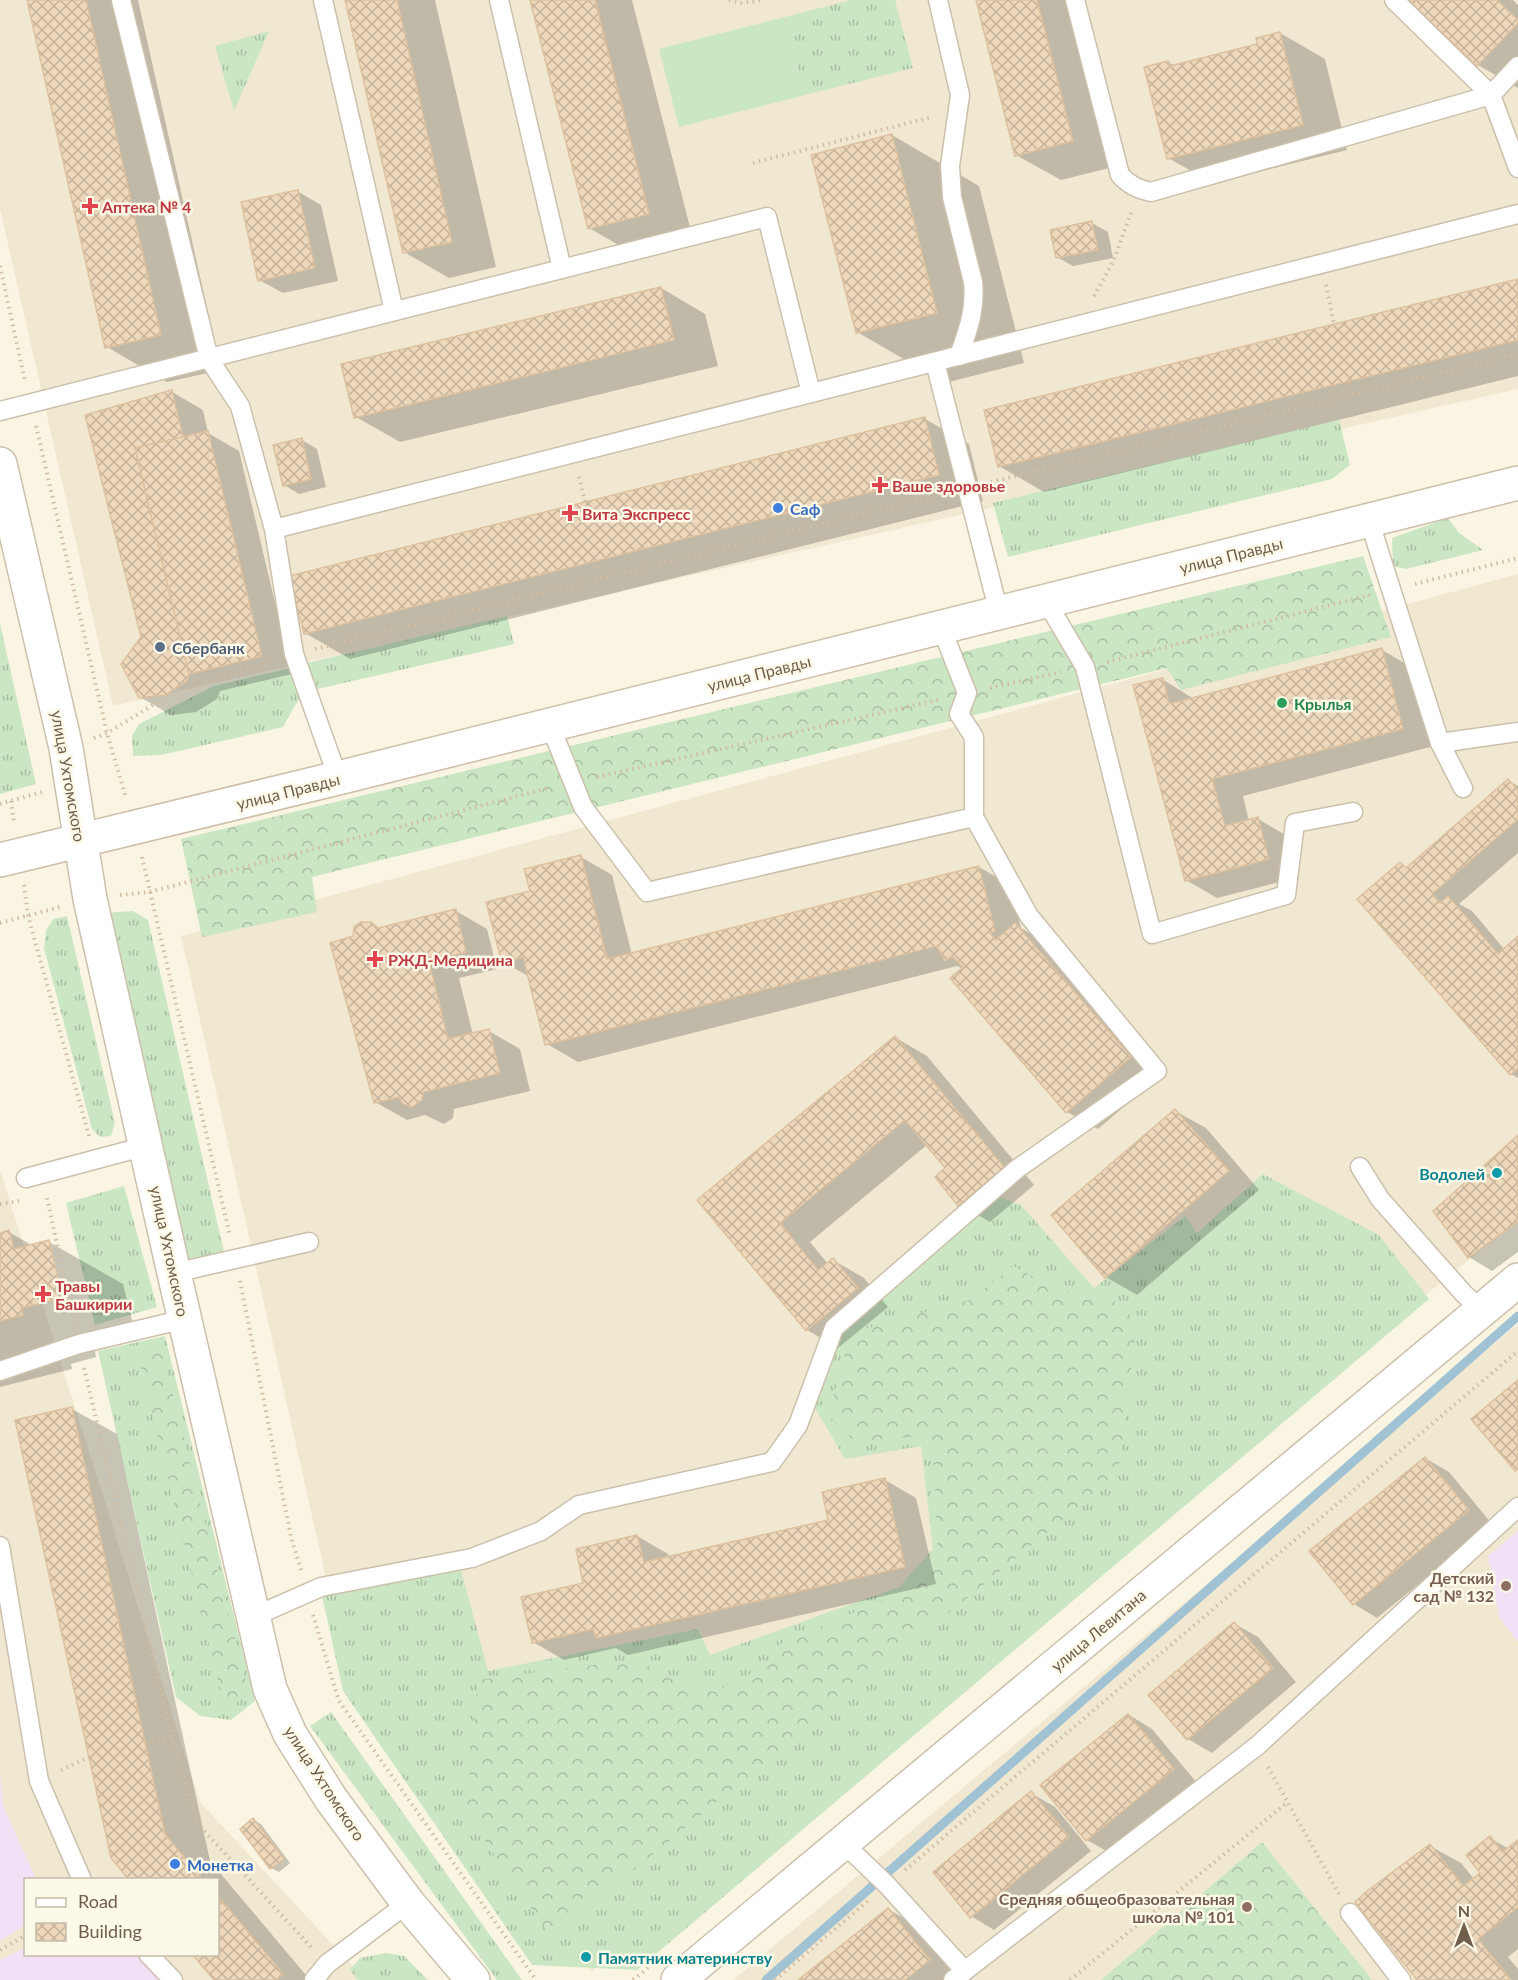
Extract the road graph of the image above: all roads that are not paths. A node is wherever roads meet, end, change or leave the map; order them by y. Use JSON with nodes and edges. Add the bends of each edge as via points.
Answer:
{"nodes":[{"id":1,"x":121,"y":0,"type":"edge"},
{"id":2,"x":323,"y":0,"type":"edge"},
{"id":3,"x":499,"y":0,"type":"edge"},
{"id":4,"x":938,"y":0,"type":"edge"},
{"id":5,"x":1075,"y":0,"type":"edge"},
{"id":6,"x":1394,"y":0,"type":"edge"},
{"id":7,"x":1518,"y":66,"type":"edge"},
{"id":8,"x":1491,"y":95,"type":"junction"},
{"id":9,"x":1518,"y":168,"type":"edge"},
{"id":10,"x":1518,"y":214,"type":"edge"},
{"id":11,"x":562,"y":269,"type":"junction"},
{"id":12,"x":394,"y":311,"type":"junction"},
{"id":13,"x":959,"y":356,"type":"junction"},
{"id":14,"x":209,"y":359,"type":"junction"},
{"id":15,"x":935,"y":362,"type":"junction"},
{"id":16,"x":811,"y":393,"type":"junction"},
{"id":17,"x":0,"y":411,"type":"edge"},
{"id":18,"x":0,"y":464,"type":"edge"},
{"id":19,"x":1518,"y":483,"type":"edge"},
{"id":20,"x":1370,"y":520,"type":"junction"},
{"id":21,"x":274,"y":529,"type":"junction"},
{"id":22,"x":1046,"y":601,"type":"junction"},
{"id":23,"x":999,"y":613,"type":"junction"},
{"id":24,"x":941,"y":627,"type":"junction"},
{"id":25,"x":550,"y":725,"type":"junction"},
{"id":26,"x":1518,"y":732,"type":"edge"},
{"id":27,"x":1440,"y":743,"type":"junction"},
{"id":28,"x":338,"y":778,"type":"junction"},
{"id":29,"x":1463,"y":788,"type":"dead end"},
{"id":30,"x":1353,"y":812,"type":"dead end"},
{"id":31,"x":974,"y":817,"type":"junction"},
{"id":32,"x":81,"y":842,"type":"junction"},
{"id":33,"x":10,"y":858,"type":"edge"},
{"id":34,"x":146,"y":1146,"type":"junction"},
{"id":35,"x":1360,"y":1167,"type":"dead end"},
{"id":36,"x":27,"y":1178,"type":"dead end"},
{"id":37,"x":309,"y":1242,"type":"dead end"},
{"id":38,"x":174,"y":1273,"type":"junction"},
{"id":39,"x":1518,"y":1280,"type":"edge"},
{"id":40,"x":1482,"y":1310,"type":"junction"},
{"id":41,"x":184,"y":1319,"type":"junction"},
{"id":42,"x":0,"y":1371,"type":"edge"},
{"id":43,"x":1518,"y":1507,"type":"edge"},
{"id":44,"x":0,"y":1546,"type":"edge"},
{"id":45,"x":253,"y":1617,"type":"junction"},
{"id":46,"x":842,"y":1842,"type":"junction"},
{"id":47,"x":81,"y":1878,"type":"edge"},
{"id":48,"x":408,"y":1903,"type":"junction"},
{"id":49,"x":1350,"y":1913,"type":"road end"},
{"id":50,"x":150,"y":1956,"type":"edge"},
{"id":51,"x":959,"y":1976,"type":"edge"},
{"id":52,"x":173,"y":1980,"type":"edge"},
{"id":53,"x":314,"y":1980,"type":"edge"},
{"id":54,"x":472,"y":1980,"type":"edge"},
{"id":55,"x":678,"y":1980,"type":"edge"},
{"id":56,"x":1401,"y":1980,"type":"edge"}],
"edges":[{"from":1,"to":14,"type":"lane"},
{"from":2,"to":12,"type":"lane"},
{"from":3,"to":11,"type":"lane"},
{"from":4,"to":13,"type":"lane","via":[[960,95],[950,183],[974,294],[973,317]]},
{"from":5,"to":8,"type":"lane","via":[[1120,175],[1127,183],[1151,192]]},
{"from":6,"to":8,"type":"lane"},
{"from":7,"to":8,"type":"lane"},
{"from":8,"to":9,"type":"lane"},
{"from":10,"to":13,"type":"lane"},
{"from":11,"to":12,"type":"lane"},
{"from":11,"to":16,"type":"lane","via":[[767,218]]},
{"from":12,"to":14,"type":"lane"},
{"from":13,"to":15,"type":"lane"},
{"from":14,"to":17,"type":"lane"},
{"from":14,"to":21,"type":"lane","via":[[240,406]]},
{"from":15,"to":16,"type":"lane"},
{"from":15,"to":23,"type":"lane"},
{"from":16,"to":21,"type":"lane"},
{"from":18,"to":32,"type":"street","name":"улица Ухтомского","via":[[66,748]]},
{"from":19,"to":20,"type":"street","name":"улица Правды"},
{"from":20,"to":22,"type":"street","name":"улица Правды"},
{"from":20,"to":27,"type":"lane"},
{"from":21,"to":28,"type":"lane","via":[[294,654]]},
{"from":22,"to":23,"type":"street","name":"улица Правды"},
{"from":22,"to":30,"type":"lane","via":[[1085,667],[1152,934],[1286,895],[1295,823]]},
{"from":23,"to":24,"type":"street","name":"улица Правды"},
{"from":24,"to":25,"type":"street","name":"улица Правды"},
{"from":24,"to":31,"type":"lane","via":[[968,693],[959,714],[974,737]]},
{"from":25,"to":28,"type":"street","name":"улица Правды"},
{"from":25,"to":31,"type":"lane","via":[[583,807],[647,892]]},
{"from":26,"to":27,"type":"lane"},
{"from":27,"to":29,"type":"lane"},
{"from":28,"to":32,"type":"street","name":"улица Правды"},
{"from":31,"to":45,"type":"lane","via":[[1029,916],[1157,1071],[1017,1169],[834,1328],[798,1425],[772,1461],[579,1505],[541,1531],[472,1558],[321,1587]]},
{"from":32,"to":33,"type":"street","name":"улица Правды"},
{"from":32,"to":34,"type":"street","name":"улица Ухтомского","via":[[90,899]]},
{"from":34,"to":36,"type":"lane"},
{"from":34,"to":38,"type":"street","name":"улица Ухтомского"},
{"from":35,"to":40,"type":"lane","via":[[1380,1198]]},
{"from":37,"to":38,"type":"lane"},
{"from":38,"to":41,"type":"street","name":"улица Ухтомского"},
{"from":39,"to":40,"type":"street","name":"улица Левитана"},
{"from":40,"to":46,"type":"street","name":"улица Левитана"},
{"from":41,"to":42,"type":"lane","via":[[79,1344]]},
{"from":41,"to":45,"type":"street","name":"улица Ухтомского"},
{"from":43,"to":51,"type":"lane","via":[[1257,1746]]},
{"from":44,"to":47,"type":"lane","via":[[39,1781]]},
{"from":45,"to":48,"type":"street","name":"улица Ухтомского","via":[[270,1689],[290,1734],[331,1799]]},
{"from":46,"to":51,"type":"lane","via":[[887,1885]]},
{"from":46,"to":55,"type":"street","name":"улица Левитана"},
{"from":48,"to":53,"type":"lane","via":[[327,1964]]},
{"from":48,"to":54,"type":"street","name":"улица Ухтомского"},
{"from":49,"to":56,"type":"lane"},
{"from":50,"to":52,"type":"lane"}]}
